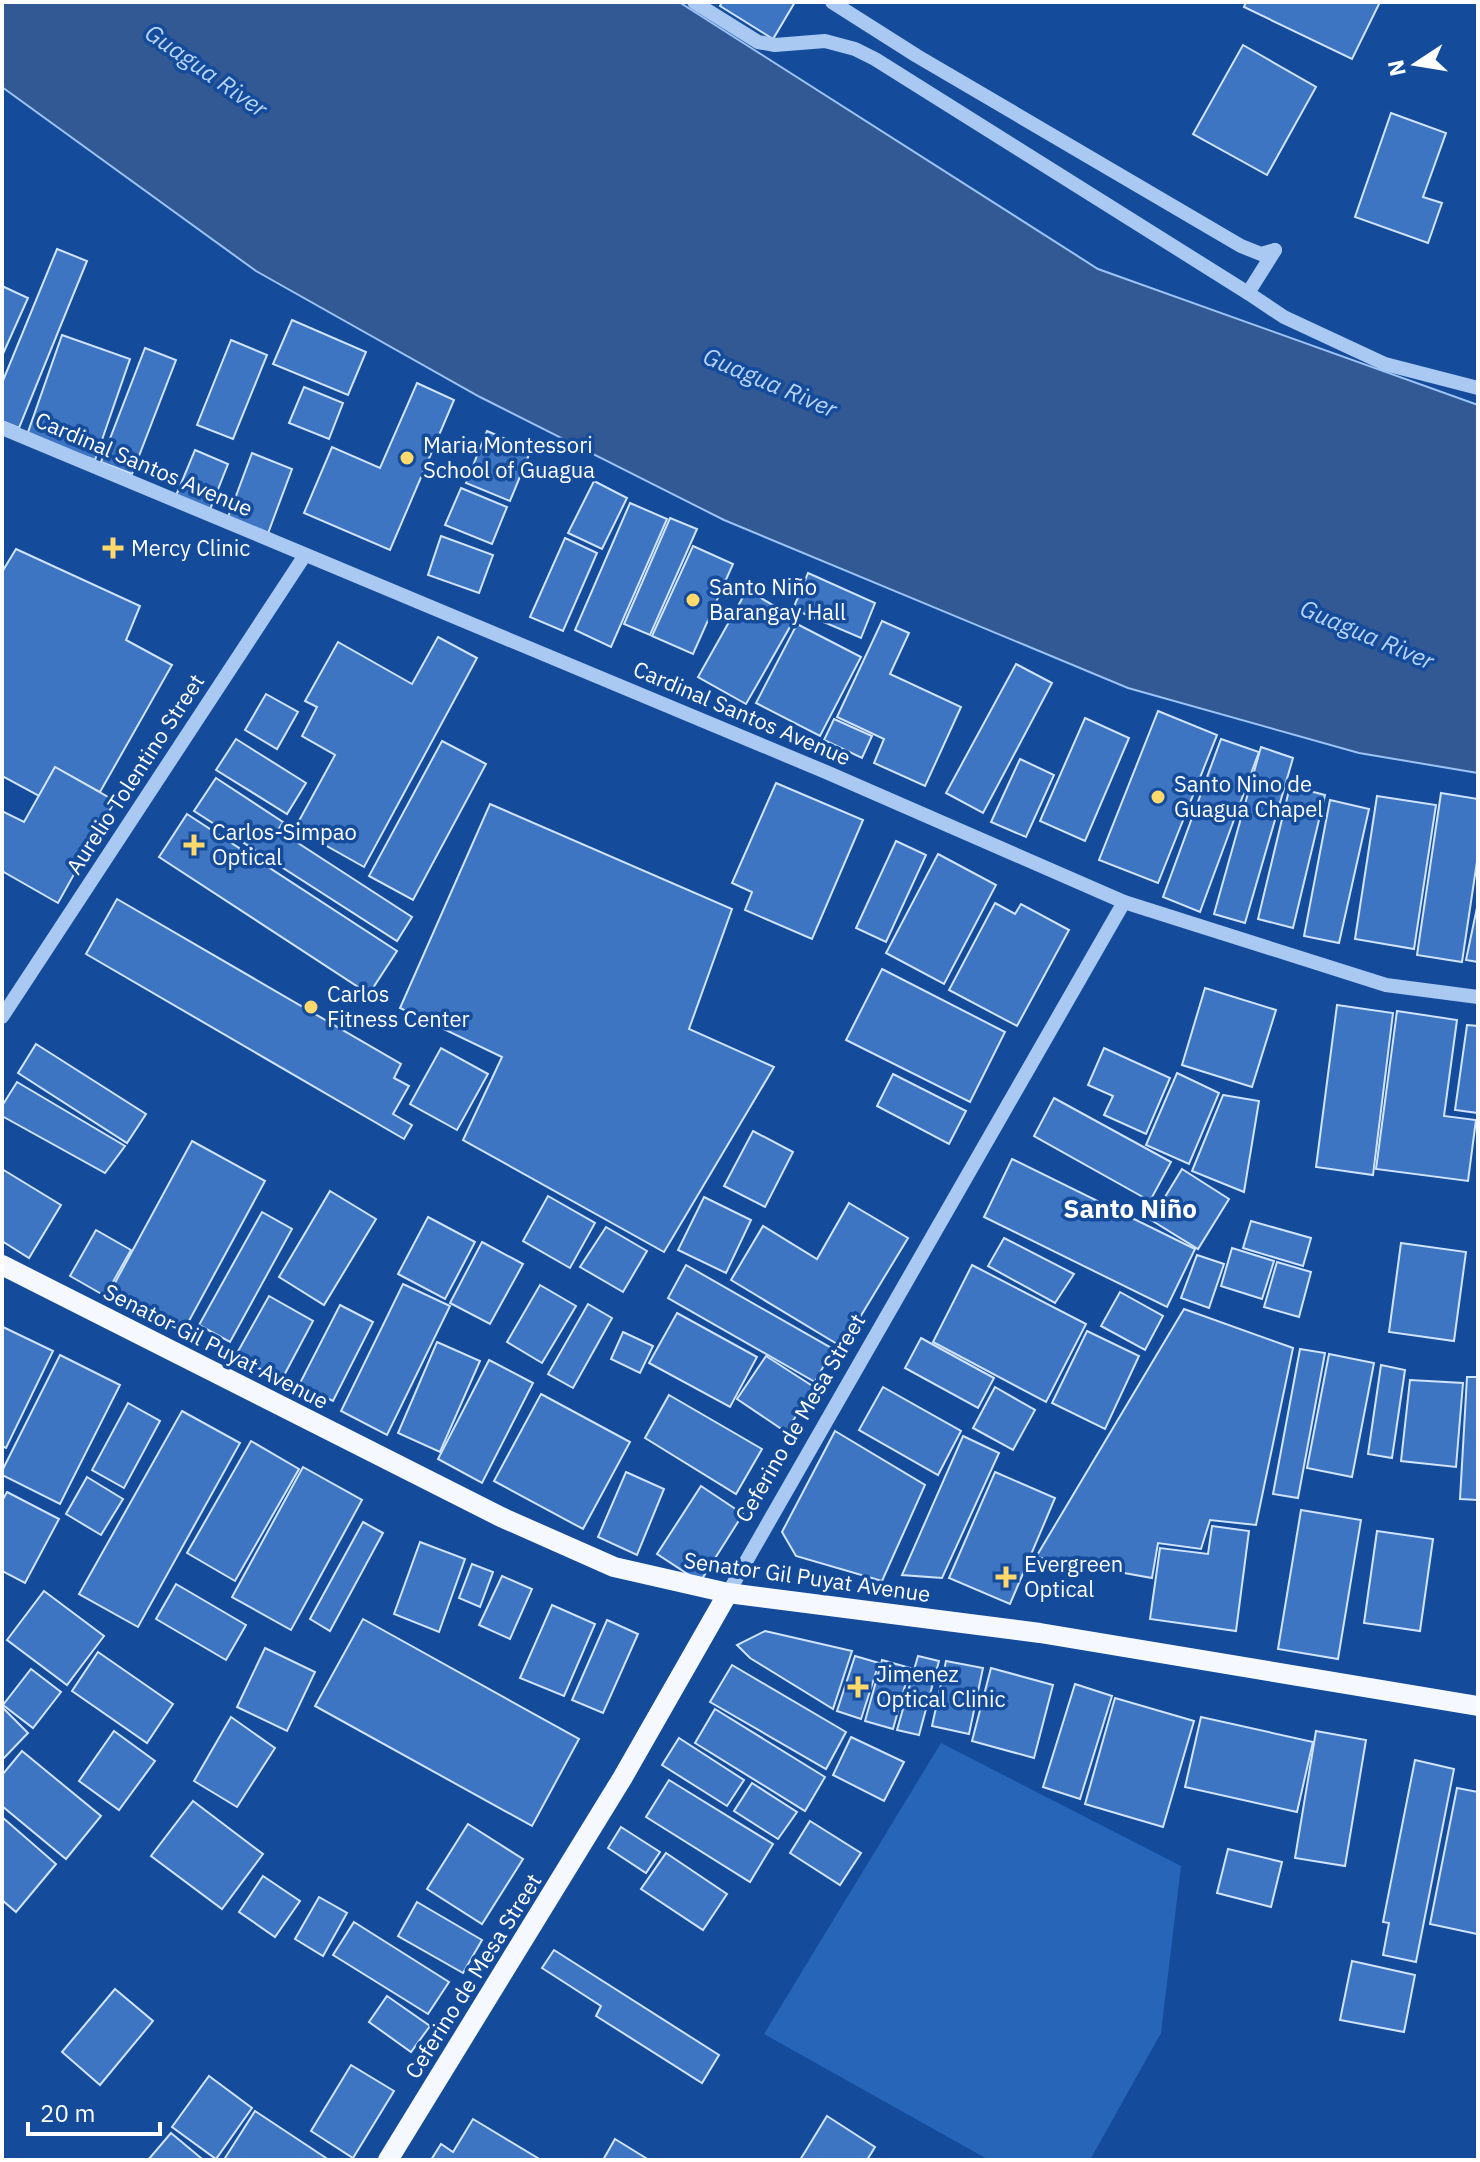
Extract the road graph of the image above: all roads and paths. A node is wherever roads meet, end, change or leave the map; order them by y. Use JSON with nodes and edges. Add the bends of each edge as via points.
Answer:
{"nodes":[{"id":1,"x":694,"y":2,"type":"edge"},
{"id":2,"x":832,"y":2,"type":"edge"},
{"id":3,"x":1248,"y":293,"type":"junction"},
{"id":4,"x":1478,"y":388,"type":"edge"},
{"id":5,"x":2,"y":428,"type":"edge"},
{"id":6,"x":305,"y":555,"type":"junction"},
{"id":7,"x":1124,"y":902,"type":"junction"},
{"id":8,"x":1478,"y":997,"type":"edge"},
{"id":9,"x":2,"y":1017,"type":"edge"},
{"id":10,"x":2,"y":1265,"type":"edge"},
{"id":11,"x":728,"y":1593,"type":"junction"},
{"id":12,"x":1478,"y":1706,"type":"edge"},
{"id":13,"x":388,"y":2160,"type":"edge"}],
"edges":[{"from":1,"to":3,"type":"street","via":[[758,42],[825,41],[875,59]]},
{"from":2,"to":3,"type":"street","via":[[1241,246],[1261,254],[1275,250]]},
{"from":3,"to":4,"type":"street","via":[[1284,317],[1385,364]]},
{"from":5,"to":6,"type":"street","name":"Cardinal Santos Avenue"},
{"from":6,"to":7,"type":"street","name":"Cardinal Santos Avenue"},
{"from":6,"to":9,"type":"street","name":"Aurelio Tolentino Street"},
{"from":7,"to":8,"type":"street","name":"Cardinal Santos Avenue","via":[[1386,985]]},
{"from":7,"to":11,"type":"street","name":"Ceferino de Mesa Street"},
{"from":10,"to":11,"type":"main road","name":"Senator Gil Puyat Avenue","via":[[562,1546],[614,1567]]},
{"from":11,"to":12,"type":"main road","name":"Senator Gil Puyat Avenue","via":[[1040,1633]]},
{"from":11,"to":13,"type":"main road","name":"Ceferino de Mesa Street","via":[[623,1777]]}]}
